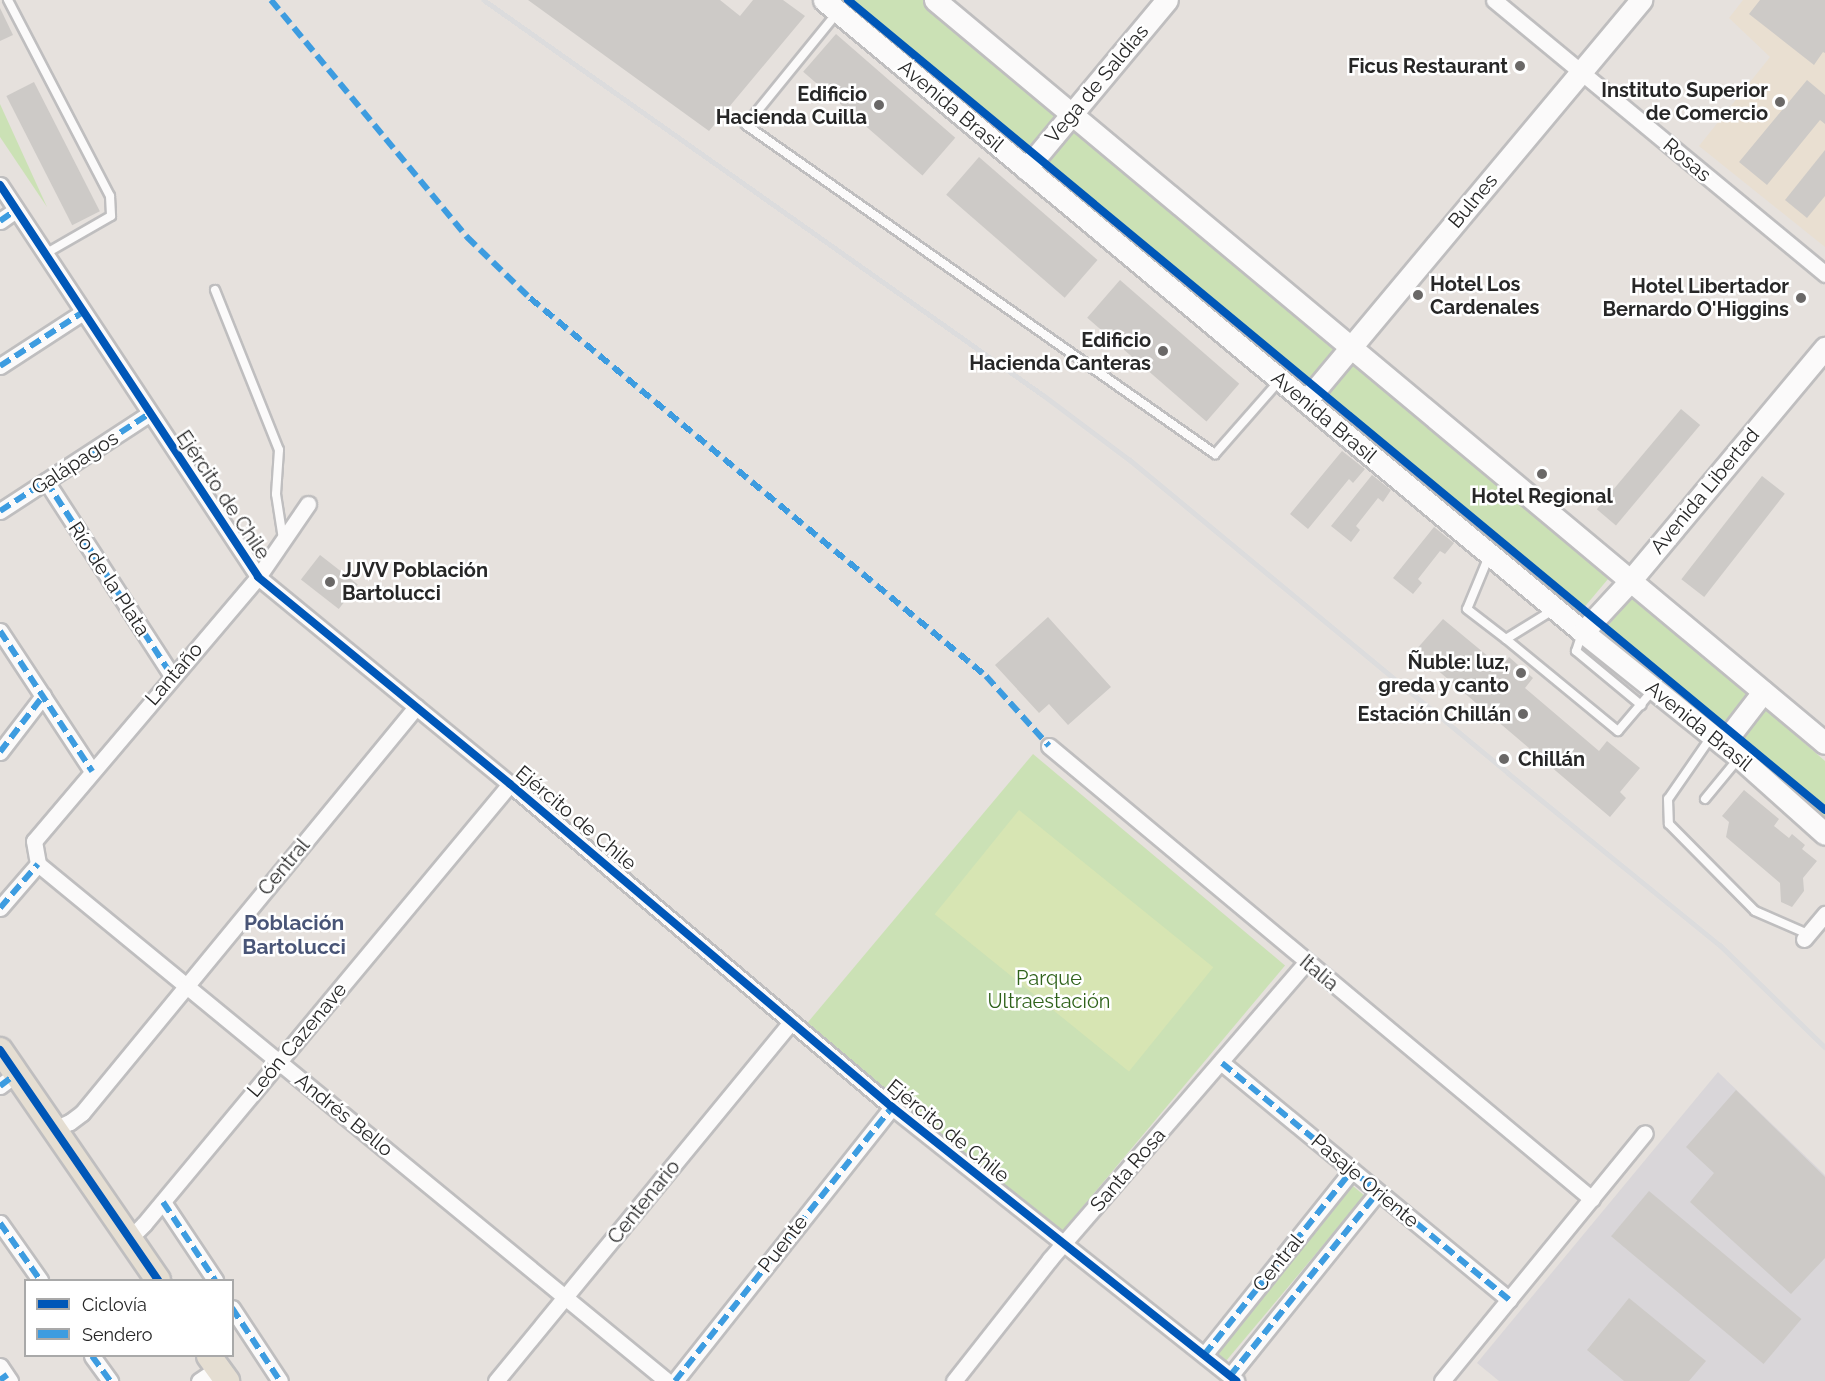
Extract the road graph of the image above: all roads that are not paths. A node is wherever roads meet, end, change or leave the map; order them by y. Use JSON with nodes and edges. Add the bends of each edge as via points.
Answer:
{"nodes":[{"id":1,"x":8,"y":0,"type":"edge"},
{"id":2,"x":935,"y":0,"type":"edge"},
{"id":3,"x":1167,"y":0,"type":"edge"},
{"id":4,"x":1494,"y":0,"type":"edge"},
{"id":5,"x":1641,"y":0,"type":"edge"},
{"id":6,"x":831,"y":6,"type":"edge"},
{"id":7,"x":1581,"y":72,"type":"junction"},
{"id":8,"x":1071,"y":114,"type":"junction"},
{"id":9,"x":1026,"y":169,"type":"junction"},
{"id":10,"x":0,"y":185,"type":"edge"},
{"id":11,"x":16,"y":210,"type":"junction"},
{"id":12,"x":0,"y":221,"type":"edge"},
{"id":13,"x":45,"y":254,"type":"junction"},
{"id":14,"x":1825,"y":274,"type":"edge"},
{"id":15,"x":215,"y":290,"type":"dead end"},
{"id":16,"x":83,"y":312,"type":"junction"},
{"id":17,"x":1350,"y":347,"type":"junction"},
{"id":18,"x":1825,"y":348,"type":"edge"},
{"id":19,"x":0,"y":366,"type":"edge"},
{"id":20,"x":1280,"y":380,"type":"junction"},
{"id":21,"x":1306,"y":401,"type":"junction"},
{"id":22,"x":149,"y":414,"type":"junction"},
{"id":23,"x":46,"y":481,"type":"junction"},
{"id":24,"x":308,"y":504,"type":"dead end"},
{"id":25,"x":0,"y":511,"type":"edge"},
{"id":26,"x":283,"y":540,"type":"junction"},
{"id":27,"x":1490,"y":555,"type":"junction"},
{"id":28,"x":258,"y":577,"type":"junction"},
{"id":29,"x":1630,"y":581,"type":"junction"},
{"id":30,"x":1555,"y":609,"type":"junction"},
{"id":31,"x":0,"y":631,"type":"edge"},
{"id":32,"x":1583,"y":632,"type":"junction"},
{"id":33,"x":1506,"y":639,"type":"junction"},
{"id":34,"x":172,"y":676,"type":"junction"},
{"id":35,"x":1763,"y":692,"type":"junction"},
{"id":36,"x":43,"y":696,"type":"junction"},
{"id":37,"x":1647,"y":697,"type":"junction"},
{"id":38,"x":416,"y":707,"type":"junction"},
{"id":39,"x":1717,"y":740,"type":"junction"},
{"id":40,"x":1825,"y":744,"type":"edge"},
{"id":41,"x":1049,"y":746,"type":"dead end"},
{"id":42,"x":0,"y":752,"type":"edge"},
{"id":43,"x":1739,"y":757,"type":"junction"},
{"id":44,"x":93,"y":771,"type":"junction"},
{"id":45,"x":510,"y":784,"type":"junction"},
{"id":46,"x":1705,"y":799,"type":"dead end"},
{"id":47,"x":1825,"y":834,"type":"edge"},
{"id":48,"x":38,"y":864,"type":"junction"},
{"id":49,"x":0,"y":908,"type":"edge"},
{"id":50,"x":1825,"y":914,"type":"edge"},
{"id":51,"x":1806,"y":936,"type":"joint"},
{"id":52,"x":1306,"y":962,"type":"junction"},
{"id":53,"x":186,"y":985,"type":"junction"},
{"id":54,"x":791,"y":1022,"type":"junction"},
{"id":55,"x":0,"y":1050,"type":"edge"},
{"id":56,"x":279,"y":1062,"type":"junction"},
{"id":57,"x":1222,"y":1063,"type":"junction"},
{"id":58,"x":8,"y":1080,"type":"edge"},
{"id":59,"x":892,"y":1107,"type":"junction"},
{"id":60,"x":54,"y":1129,"type":"junction"},
{"id":61,"x":1646,"y":1133,"type":"dead end"},
{"id":62,"x":1352,"y":1170,"type":"junction"},
{"id":63,"x":1378,"y":1192,"type":"junction"},
{"id":64,"x":1592,"y":1199,"type":"junction"},
{"id":65,"x":163,"y":1202,"type":"junction"},
{"id":66,"x":0,"y":1223,"type":"edge"},
{"id":67,"x":129,"y":1239,"type":"junction"},
{"id":68,"x":1063,"y":1246,"type":"junction"},
{"id":69,"x":39,"y":1279,"type":"edge"},
{"id":70,"x":157,"y":1279,"type":"edge"},
{"id":71,"x":213,"y":1279,"type":"edge"},
{"id":72,"x":566,"y":1298,"type":"junction"},
{"id":73,"x":1509,"y":1300,"type":"junction"},
{"id":74,"x":234,"y":1311,"type":"edge"},
{"id":75,"x":1204,"y":1355,"type":"junction"},
{"id":76,"x":93,"y":1357,"type":"edge"},
{"id":77,"x":1450,"y":1378,"type":"edge"},
{"id":78,"x":1233,"y":1379,"type":"edge"},
{"id":79,"x":110,"y":1381,"type":"edge"},
{"id":80,"x":280,"y":1381,"type":"edge"},
{"id":81,"x":496,"y":1381,"type":"edge"},
{"id":82,"x":667,"y":1381,"type":"edge"},
{"id":83,"x":675,"y":1381,"type":"edge"},
{"id":84,"x":954,"y":1381,"type":"edge"}],
"edges":[{"from":1,"to":13,"type":"lane","via":[[110,196],[111,216]]},
{"from":2,"to":8,"type":"main road"},
{"from":3,"to":8,"type":"main road","name":"Vega de Saldías"},
{"from":4,"to":7,"type":"street","name":"Rosas"},
{"from":5,"to":7,"type":"main road","name":"Bulnes"},
{"from":6,"to":9,"type":"main road","name":"Avenida Brasil"},
{"from":6,"to":20,"type":"lane","via":[[746,125],[1215,454]]},
{"from":7,"to":14,"type":"street","name":"Rosas"},
{"from":7,"to":17,"type":"main road","name":"Bulnes"},
{"from":8,"to":9,"type":"main road","name":"Vega de Saldías"},
{"from":8,"to":17,"type":"main road"},
{"from":9,"to":20,"type":"main road","name":"Avenida Brasil"},
{"from":10,"to":11,"type":"street","name":"Ejército de Chile"},
{"from":11,"to":12,"type":"street"},
{"from":11,"to":13,"type":"street","name":"Ejército de Chile"},
{"from":13,"to":16,"type":"street","name":"Ejército de Chile"},
{"from":15,"to":26,"type":"lane","via":[[279,450],[276,494]]},
{"from":16,"to":19,"type":"street"},
{"from":16,"to":22,"type":"street","name":"Ejército de Chile"},
{"from":17,"to":21,"type":"main road","name":"Bulnes"},
{"from":17,"to":29,"type":"main road"},
{"from":18,"to":29,"type":"main road","name":"Avenida Libertad"},
{"from":20,"to":21,"type":"main road","name":"Avenida Brasil"},
{"from":21,"to":27,"type":"main road","name":"Avenida Brasil"},
{"from":22,"to":23,"type":"street","name":"Galápagos"},
{"from":22,"to":28,"type":"street","name":"Ejército de Chile"},
{"from":23,"to":25,"type":"street","name":"Galápagos"},
{"from":23,"to":34,"type":"street","name":"Río de la Plata"},
{"from":24,"to":26,"type":"street","name":"Lantaño"},
{"from":26,"to":28,"type":"street","name":"Lantaño"},
{"from":27,"to":30,"type":"main road","name":"Avenida Brasil"},
{"from":27,"to":33,"type":"lane","via":[[1467,609]]},
{"from":28,"to":34,"type":"street","name":"Lantaño"},
{"from":28,"to":38,"type":"street","name":"Ejército de Chile"},
{"from":29,"to":32,"type":"main road","name":"Avenida Libertad"},
{"from":29,"to":35,"type":"main road"},
{"from":30,"to":32,"type":"main road","name":"Avenida Brasil"},
{"from":30,"to":33,"type":"lane"},
{"from":31,"to":36,"type":"street"},
{"from":32,"to":37,"type":"main road","name":"Avenida Brasil"},
{"from":33,"to":37,"type":"lane","via":[[1618,731]]},
{"from":34,"to":44,"type":"street","name":"Lantaño"},
{"from":35,"to":39,"type":"main road"},
{"from":35,"to":40,"type":"main road"},
{"from":36,"to":42,"type":"street"},
{"from":36,"to":44,"type":"street"},
{"from":37,"to":39,"type":"main road","name":"Avenida Brasil"},
{"from":38,"to":45,"type":"street","name":"Ejército de Chile"},
{"from":38,"to":53,"type":"street","name":"Central"},
{"from":39,"to":43,"type":"main road","name":"Avenida Brasil"},
{"from":39,"to":51,"type":"lane","via":[[1668,799],[1669,824],[1755,911]]},
{"from":41,"to":52,"type":"street","name":"Italia"},
{"from":43,"to":46,"type":"lane"},
{"from":43,"to":47,"type":"main road","name":"Avenida Brasil"},
{"from":44,"to":48,"type":"street","name":"Lantaño","via":[[34,841]]},
{"from":45,"to":54,"type":"street","name":"Ejército de Chile"},
{"from":45,"to":56,"type":"street","name":"León Cazenave"},
{"from":48,"to":49,"type":"street"},
{"from":48,"to":53,"type":"street","name":"Andrés Bello"},
{"from":50,"to":51,"type":"street"},
{"from":52,"to":57,"type":"street","name":"Santa Rosa"},
{"from":52,"to":64,"type":"street","name":"Italia"},
{"from":53,"to":56,"type":"street","name":"Andrés Bello"},
{"from":53,"to":60,"type":"street","name":"Central","via":[[82,1113]]},
{"from":54,"to":59,"type":"street","name":"Ejército de Chile"},
{"from":54,"to":72,"type":"street","name":"Centenario"},
{"from":55,"to":58,"type":"main road"},
{"from":56,"to":65,"type":"street","name":"León Cazenave"},
{"from":56,"to":72,"type":"street","name":"Andrés Bello"},
{"from":57,"to":62,"type":"street","name":"Pasaje Oriente"},
{"from":57,"to":68,"type":"street","name":"Santa Rosa"},
{"from":58,"to":60,"type":"main road"},
{"from":59,"to":68,"type":"street","name":"Ejército de Chile"},
{"from":59,"to":83,"type":"street","name":"Puente"},
{"from":60,"to":67,"type":"main road"},
{"from":61,"to":64,"type":"street"},
{"from":62,"to":63,"type":"street","name":"Pasaje Oriente"},
{"from":62,"to":75,"type":"street","name":"Central"},
{"from":63,"to":73,"type":"street","name":"Pasaje Oriente"},
{"from":63,"to":78,"type":"street","name":"Central"},
{"from":64,"to":73,"type":"street"},
{"from":65,"to":67,"type":"street","name":"León Cazenave"},
{"from":65,"to":71,"type":"street"},
{"from":66,"to":69,"type":"street"},
{"from":67,"to":70,"type":"main road"},
{"from":68,"to":75,"type":"street","name":"Ejército de Chile"},
{"from":68,"to":84,"type":"street","name":"Santa Rosa"},
{"from":72,"to":81,"type":"street","name":"Centenario"},
{"from":72,"to":82,"type":"street","name":"Andrés Bello"},
{"from":73,"to":77,"type":"street"},
{"from":74,"to":80,"type":"street"},
{"from":75,"to":78,"type":"street","name":"Ejército de Chile"},
{"from":76,"to":79,"type":"street"}]}
